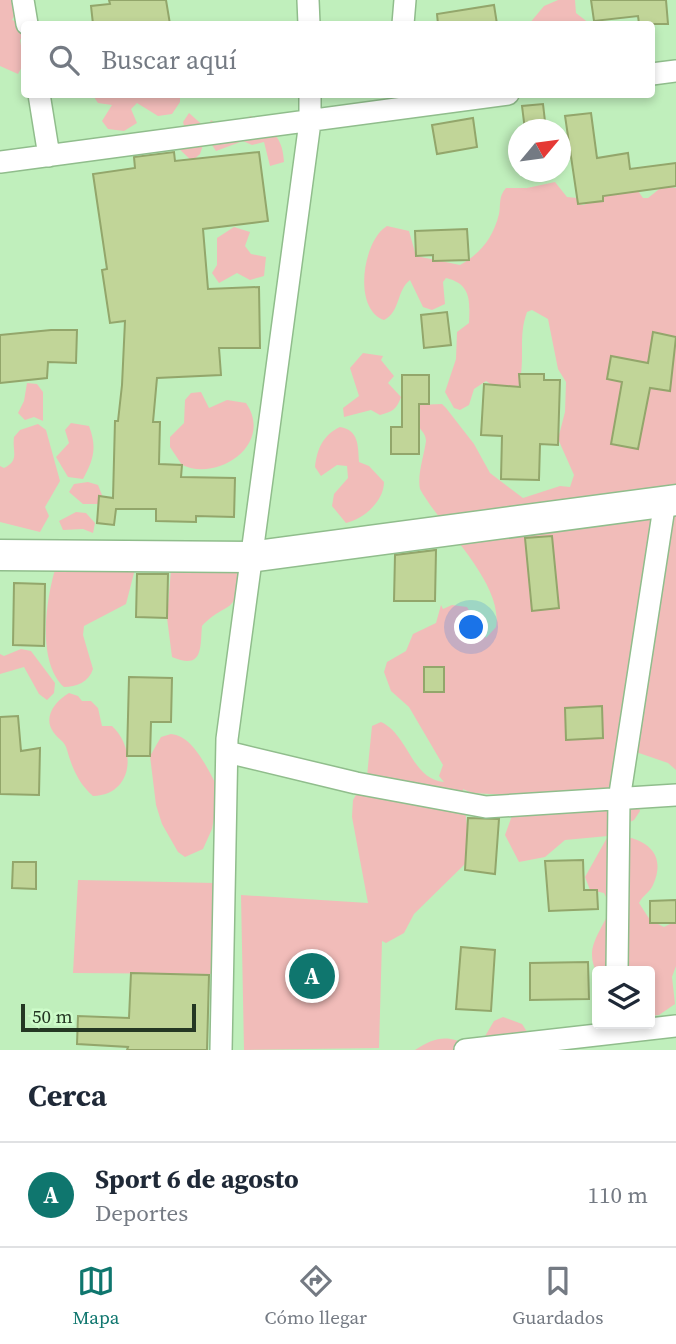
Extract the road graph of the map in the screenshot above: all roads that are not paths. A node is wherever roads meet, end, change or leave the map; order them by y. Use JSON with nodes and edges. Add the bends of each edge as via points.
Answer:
{"nodes":[{"id":1,"x":23,"y":0,"type":"edge"},
{"id":2,"x":308,"y":0,"type":"edge"},
{"id":3,"x":405,"y":0,"type":"edge"},
{"id":4,"x":26,"y":21,"type":"edge"},
{"id":5,"x":309,"y":21,"type":"edge"},
{"id":6,"x":403,"y":21,"type":"edge"},
{"id":7,"x":676,"y":71,"type":"edge"},
{"id":8,"x":655,"y":74,"type":"edge"},
{"id":9,"x":40,"y":98,"type":"edge"},
{"id":10,"x":310,"y":98,"type":"edge"},
{"id":11,"x":454,"y":98,"type":"edge"},
{"id":12,"x":400,"y":102,"type":"edge"},
{"id":13,"x":310,"y":122,"type":"junction"},
{"id":14,"x":49,"y":156,"type":"junction"},
{"id":15,"x":0,"y":162,"type":"edge"},
{"id":16,"x":671,"y":500,"type":"edge"},
{"id":17,"x":0,"y":555,"type":"edge"},
{"id":18,"x":250,"y":557,"type":"junction"},
{"id":19,"x":227,"y":752,"type":"junction"},
{"id":20,"x":676,"y":795,"type":"edge"},
{"id":21,"x":619,"y":800,"type":"junction"},
{"id":22,"x":617,"y":966,"type":"edge"},
{"id":23,"x":676,"y":1026,"type":"edge"},
{"id":24,"x":617,"y":1035,"type":"edge"},
{"id":25,"x":221,"y":1050,"type":"edge"},
{"id":26,"x":465,"y":1050,"type":"edge"}],
"edges":[{"from":1,"to":4,"type":"street"},
{"from":2,"to":5,"type":"street"},
{"from":3,"to":6,"type":"street"},
{"from":7,"to":8,"type":"street"},
{"from":9,"to":14,"type":"street"},
{"from":10,"to":13,"type":"street"},
{"from":11,"to":12,"type":"street"},
{"from":12,"to":13,"type":"street"},
{"from":13,"to":14,"type":"street"},
{"from":13,"to":18,"type":"street"},
{"from":14,"to":15,"type":"street"},
{"from":16,"to":18,"type":"street"},
{"from":16,"to":21,"type":"street"},
{"from":17,"to":18,"type":"street"},
{"from":18,"to":19,"type":"street"},
{"from":19,"to":21,"type":"street","via":[[356,783],[486,807]]},
{"from":19,"to":25,"type":"street"},
{"from":20,"to":21,"type":"street"},
{"from":21,"to":22,"type":"street"},
{"from":23,"to":24,"type":"street"},
{"from":24,"to":26,"type":"street"}]}
